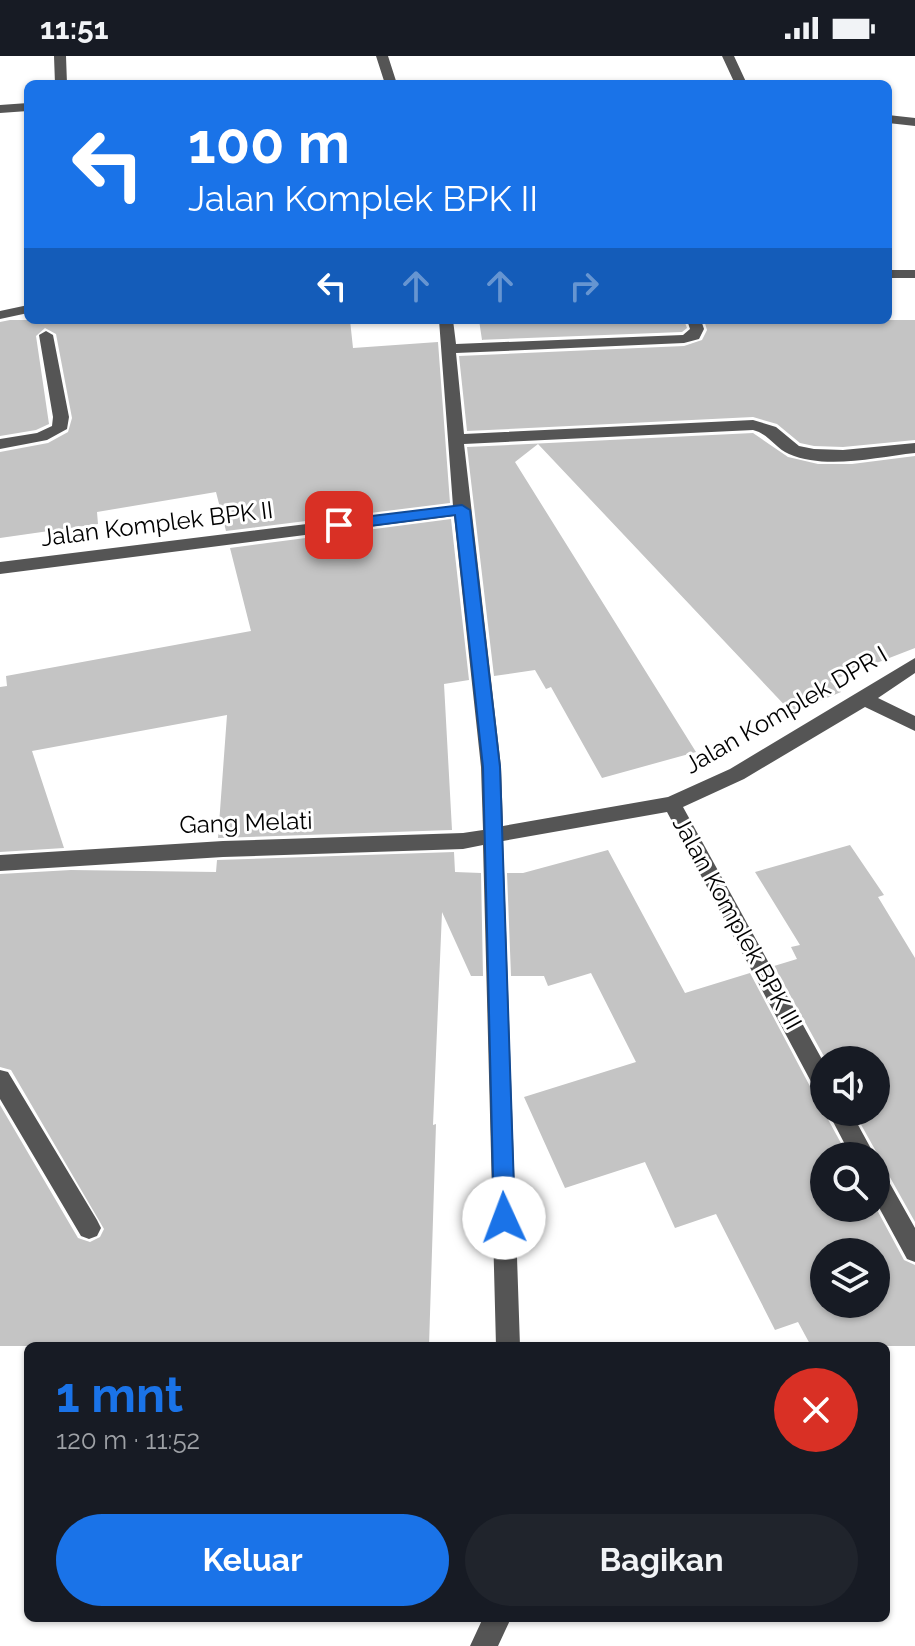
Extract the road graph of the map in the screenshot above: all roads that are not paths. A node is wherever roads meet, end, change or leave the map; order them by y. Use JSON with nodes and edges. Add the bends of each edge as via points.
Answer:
{"nodes":[{"id":1,"x":60,"y":56,"type":"edge"},
{"id":2,"x":382,"y":56,"type":"edge"},
{"id":3,"x":728,"y":56,"type":"edge"},
{"id":4,"x":61,"y":80,"type":"edge"},
{"id":5,"x":390,"y":80,"type":"edge"},
{"id":6,"x":739,"y":80,"type":"edge"},
{"id":7,"x":24,"y":107,"type":"edge"},
{"id":8,"x":0,"y":109,"type":"edge"},
{"id":9,"x":892,"y":119,"type":"edge"},
{"id":10,"x":915,"y":122,"type":"edge"},
{"id":11,"x":892,"y":274,"type":"edge"},
{"id":12,"x":915,"y":274,"type":"edge"},
{"id":13,"x":24,"y":310,"type":"edge"},
{"id":14,"x":0,"y":315,"type":"edge"},
{"id":15,"x":447,"y":324,"type":"edge"},
{"id":16,"x":695,"y":324,"type":"edge"},
{"id":17,"x":46,"y":335,"type":"dead end"},
{"id":18,"x":451,"y":349,"type":"junction"},
{"id":19,"x":459,"y":439,"type":"junction"},
{"id":20,"x":0,"y":444,"type":"edge"},
{"id":21,"x":915,"y":448,"type":"edge"},
{"id":22,"x":462,"y":510,"type":"junction"},
{"id":23,"x":0,"y":568,"type":"edge"},
{"id":24,"x":915,"y":664,"type":"edge"},
{"id":25,"x":864,"y":699,"type":"junction"},
{"id":26,"x":915,"y":724,"type":"edge"},
{"id":27,"x":672,"y":804,"type":"junction"},
{"id":28,"x":494,"y":835,"type":"junction"},
{"id":29,"x":0,"y":863,"type":"edge"},
{"id":30,"x":810,"y":1058,"type":"edge"},
{"id":31,"x":0,"y":1079,"type":"edge"},
{"id":32,"x":890,"y":1205,"type":"edge"},
{"id":33,"x":89,"y":1228,"type":"dead end"},
{"id":34,"x":915,"y":1251,"type":"edge"},
{"id":35,"x":508,"y":1342,"type":"edge"},
{"id":36,"x":495,"y":1622,"type":"edge"},
{"id":37,"x":484,"y":1646,"type":"edge"}],
"edges":[{"from":1,"to":4,"type":"street"},
{"from":2,"to":5,"type":"street"},
{"from":3,"to":6,"type":"street"},
{"from":7,"to":8,"type":"street"},
{"from":9,"to":10,"type":"street"},
{"from":11,"to":12,"type":"street"},
{"from":13,"to":14,"type":"street"},
{"from":15,"to":18,"type":"street"},
{"from":16,"to":18,"type":"street","via":[[694,336],[684,339]]},
{"from":17,"to":20,"type":"street","via":[[59,429]]},
{"from":18,"to":19,"type":"street"},
{"from":19,"to":21,"type":"street","via":[[753,425],[768,427],[797,452]]},
{"from":19,"to":22,"type":"street"},
{"from":22,"to":23,"type":"street","name":"Jalan Komplek BPK II"},
{"from":22,"to":28,"type":"street"},
{"from":24,"to":25,"type":"street","name":"Jalan Komplek DPR I"},
{"from":25,"to":26,"type":"street"},
{"from":25,"to":27,"type":"street","name":"Jalan Komplek DPR I","via":[[737,774]]},
{"from":27,"to":28,"type":"street","name":"Jalan Komplek DPR I"},
{"from":27,"to":30,"type":"street","name":"Jalan Komplek BPK III"},
{"from":28,"to":29,"type":"street","name":"Gang Melati","via":[[463,841]]},
{"from":28,"to":35,"type":"street"},
{"from":31,"to":33,"type":"street"},
{"from":32,"to":34,"type":"street"},
{"from":36,"to":37,"type":"street"}]}
